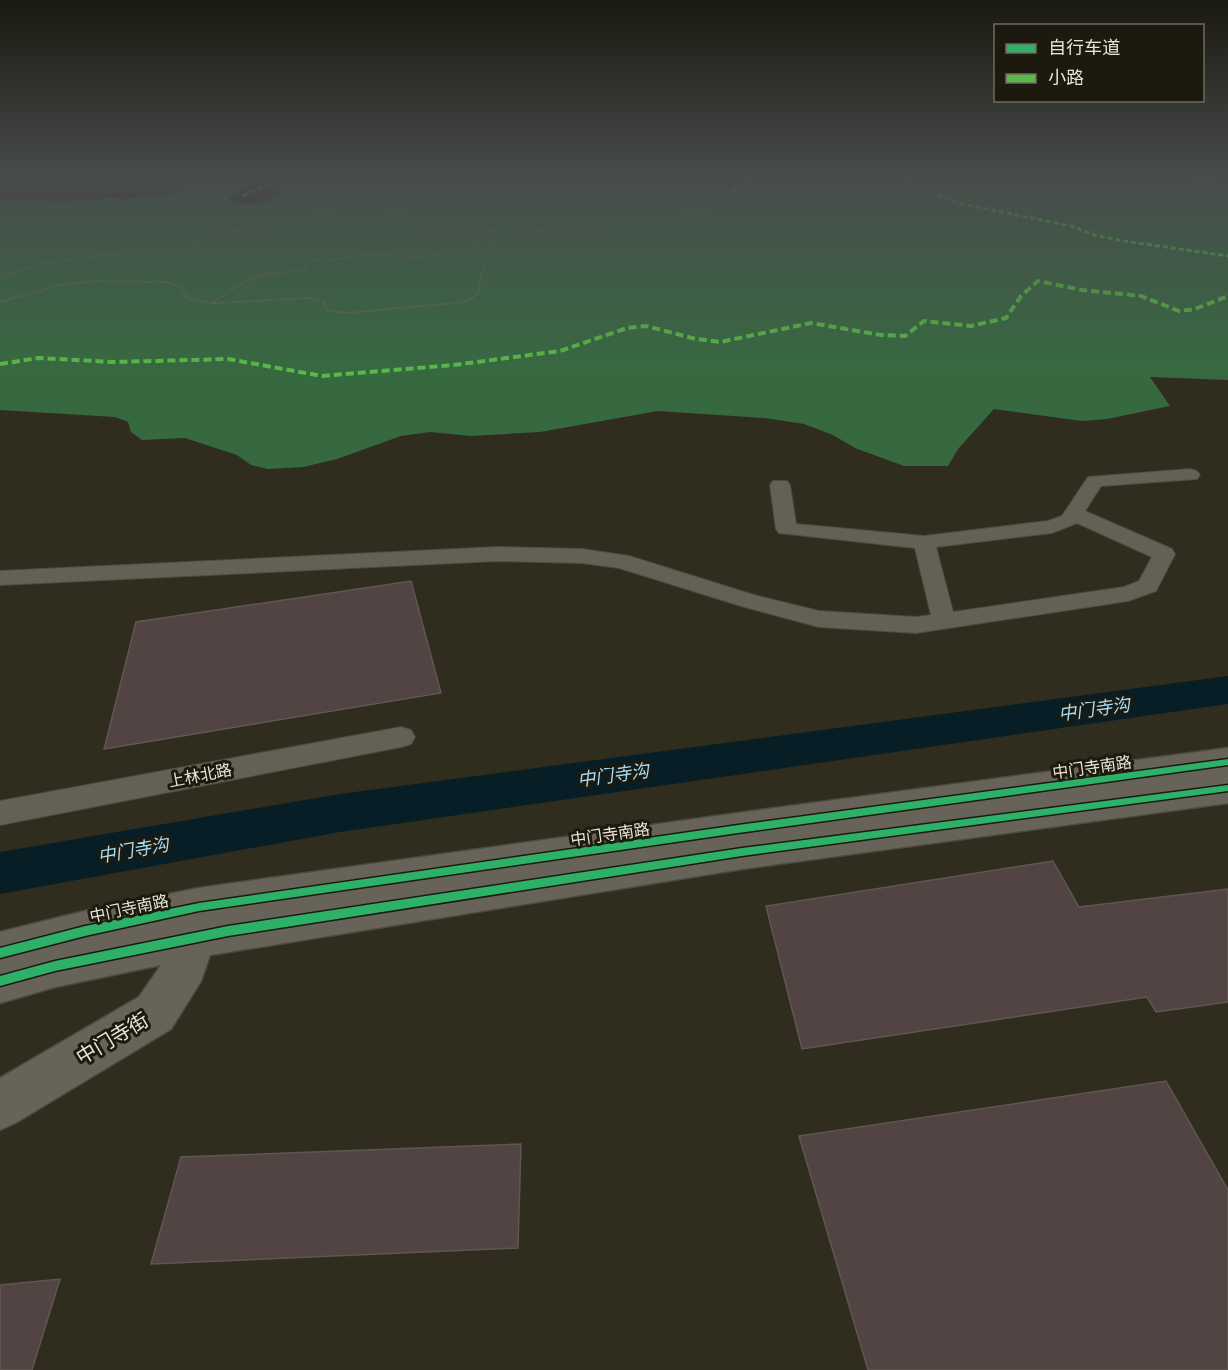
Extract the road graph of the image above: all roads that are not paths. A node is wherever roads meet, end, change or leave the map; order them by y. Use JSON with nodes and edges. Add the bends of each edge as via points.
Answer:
{"nodes":[{"id":1,"x":1190,"y":474,"type":"dead end"},
{"id":2,"x":780,"y":484,"type":"dead end"},
{"id":3,"x":1074,"y":513,"type":"junction"},
{"id":4,"x":924,"y":542,"type":"junction"},
{"id":5,"x":0,"y":578,"type":"edge"},
{"id":6,"x":944,"y":621,"type":"junction"},
{"id":7,"x":401,"y":737,"type":"dead end"},
{"id":8,"x":1228,"y":762,"type":"edge"},
{"id":9,"x":1228,"y":788,"type":"edge"},
{"id":10,"x":0,"y":813,"type":"edge"},
{"id":11,"x":196,"y":922,"type":"junction"},
{"id":12,"x":0,"y":953,"type":"edge"},
{"id":13,"x":0,"y":981,"type":"edge"},
{"id":14,"x":0,"y":1105,"type":"edge"}],
"edges":[{"from":1,"to":3,"type":"street","via":[[1095,481]]},
{"from":2,"to":4,"type":"street","via":[[786,529]]},
{"from":3,"to":4,"type":"street","via":[[1069,520],[1052,527]]},
{"from":3,"to":6,"type":"street","via":[[1164,554],[1148,586],[1128,594]]},
{"from":4,"to":6,"type":"street"},
{"from":5,"to":6,"type":"street","via":[[497,554],[582,556],[621,561],[819,619],[916,625]]},
{"from":7,"to":10,"type":"street","name":"上林北路"},
{"from":8,"to":11,"type":"main road","name":"中门寺南路","via":[[738,829]]},
{"from":9,"to":11,"type":"main road","name":"中门寺南路"},
{"from":11,"to":12,"type":"main road","name":"中门寺南路","via":[[85,931]]},
{"from":11,"to":13,"type":"main road","name":"中门寺南路"},
{"from":11,"to":14,"type":"main road","name":"中门寺街","via":[[186,966],[154,1012]]}]}
